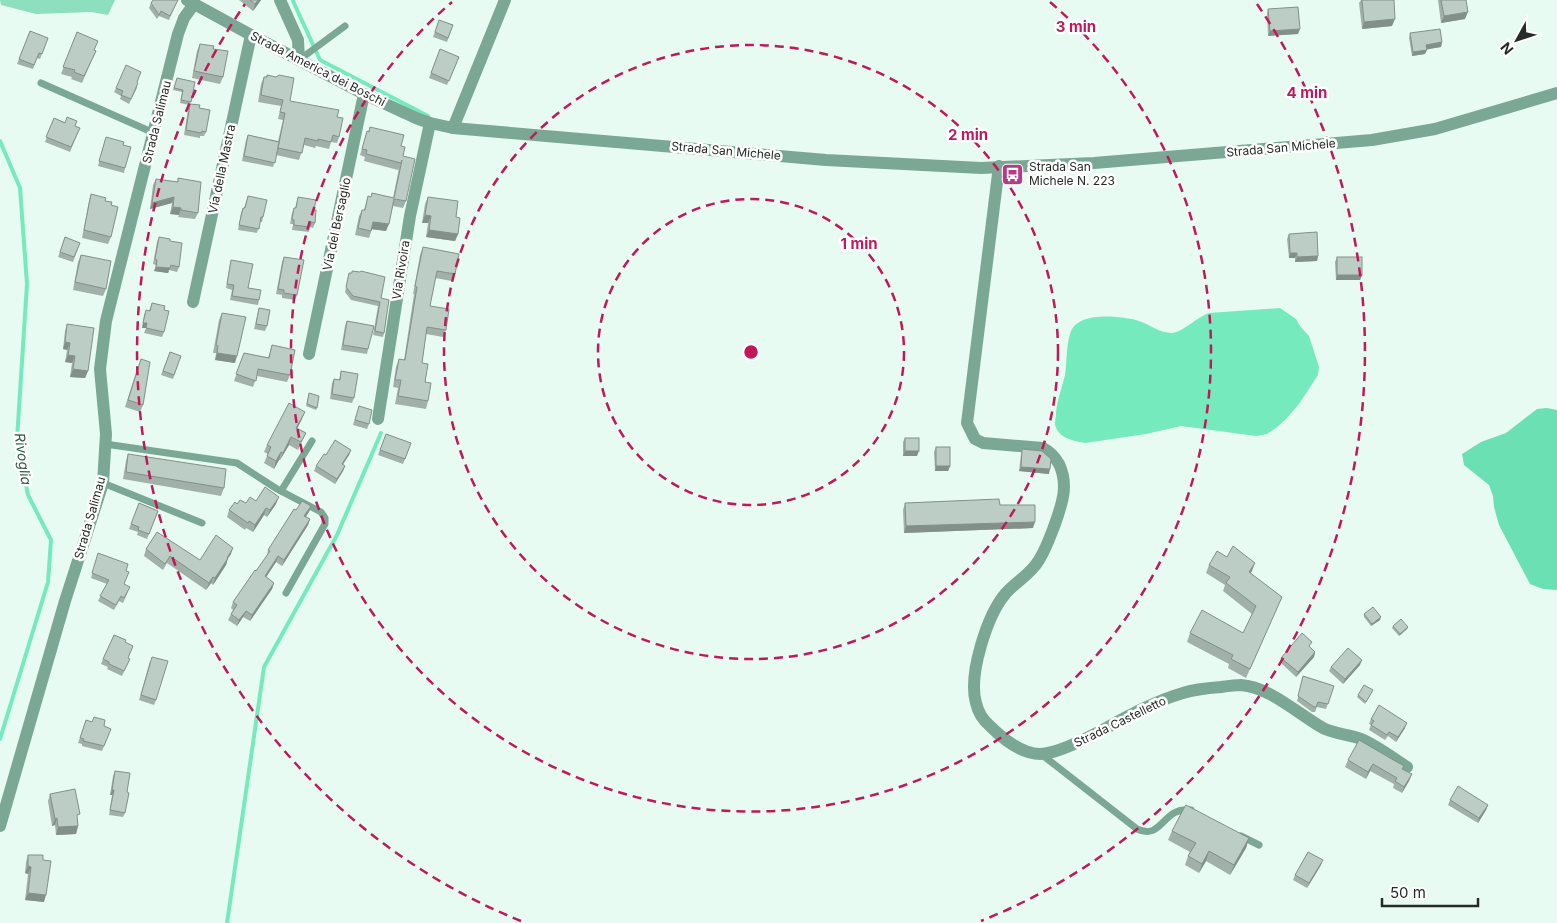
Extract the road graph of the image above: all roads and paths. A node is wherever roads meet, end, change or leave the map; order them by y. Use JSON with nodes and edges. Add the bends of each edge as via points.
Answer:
{"nodes":[{"id":1,"x":280,"y":0,"type":"edge"},
{"id":2,"x":506,"y":0,"type":"edge"},
{"id":3,"x":191,"y":2,"type":"edge"},
{"id":4,"x":345,"y":26,"type":"dead end"},
{"id":5,"x":251,"y":35,"type":"junction"},
{"id":6,"x":299,"y":60,"type":"junction"},
{"id":7,"x":42,"y":83,"type":"dead end"},
{"id":8,"x":1557,"y":93,"type":"edge"},
{"id":9,"x":364,"y":94,"type":"junction"},
{"id":10,"x":430,"y":123,"type":"junction"},
{"id":11,"x":453,"y":128,"type":"junction"},
{"id":12,"x":154,"y":133,"type":"junction"},
{"id":13,"x":999,"y":166,"type":"junction"},
{"id":14,"x":193,"y":302,"type":"dead end"},
{"id":15,"x":309,"y":354,"type":"dead end"},
{"id":16,"x":378,"y":419,"type":"dead end"},
{"id":17,"x":312,"y":440,"type":"dead end"},
{"id":18,"x":105,"y":444,"type":"junction"},
{"id":19,"x":103,"y":483,"type":"junction"},
{"id":20,"x":281,"y":491,"type":"junction"},
{"id":21,"x":202,"y":523,"type":"dead end"},
{"id":22,"x":286,"y":593,"type":"dead end"},
{"id":23,"x":1041,"y":754,"type":"junction"},
{"id":24,"x":1407,"y":767,"type":"dead end"},
{"id":25,"x":1201,"y":815,"type":"edge"},
{"id":26,"x":0,"y":826,"type":"edge"},
{"id":27,"x":1234,"y":832,"type":"edge"},
{"id":28,"x":1259,"y":845,"type":"dead end"}],
"edges":[{"from":1,"to":6,"type":"street","via":[[298,40]]},
{"from":2,"to":11,"type":"street"},
{"from":3,"to":5,"type":"street","name":"Strada America dei Boschi"},
{"from":3,"to":12,"type":"street","name":"Strada Salimau","via":[[178,34]]},
{"from":4,"to":6,"type":"lane"},
{"from":5,"to":6,"type":"street","name":"Strada America dei Boschi"},
{"from":5,"to":14,"type":"street","name":"Via della Mastra"},
{"from":6,"to":9,"type":"street","name":"Strada America dei Boschi"},
{"from":7,"to":12,"type":"lane"},
{"from":8,"to":13,"type":"street","name":"Strada San Michele","via":[[1435,129],[1372,140],[1094,163]]},
{"from":9,"to":10,"type":"street","name":"Strada America dei Boschi"},
{"from":9,"to":15,"type":"street","name":"Via del Bersaglio"},
{"from":10,"to":11,"type":"street","name":"Strada America dei Boschi"},
{"from":10,"to":16,"type":"street","name":"Via Rivoira","via":[[410,216]]},
{"from":11,"to":13,"type":"street","name":"Strada San Michele","via":[[826,160],[981,168]]},
{"from":12,"to":18,"type":"street","name":"Strada Salimau","via":[[106,321],[100,369]]},
{"from":13,"to":23,"type":"street","via":[[967,424],[975,439],[983,443],[1049,451],[1060,466],[1065,488],[1046,548],[1034,567],[1006,593],[987,627],[974,676],[975,702],[980,714],[996,732],[1014,745]]},
{"from":17,"to":20,"type":"lane"},
{"from":18,"to":19,"type":"street","name":"Strada Salimau"},
{"from":18,"to":20,"type":"lane","via":[[237,463]]},
{"from":19,"to":21,"type":"lane"},
{"from":19,"to":26,"type":"street","name":"Strada Salimau","via":[[64,601]]},
{"from":20,"to":22,"type":"lane","via":[[321,512],[325,518],[325,524]]},
{"from":23,"to":24,"type":"street","name":"Strada Castelletto","via":[[1070,746],[1160,701],[1183,693],[1240,685],[1264,691],[1325,729],[1361,739]]},
{"from":23,"to":25,"type":"lane","via":[[1144,832],[1152,831],[1183,809]]},
{"from":27,"to":28,"type":"lane"}]}
